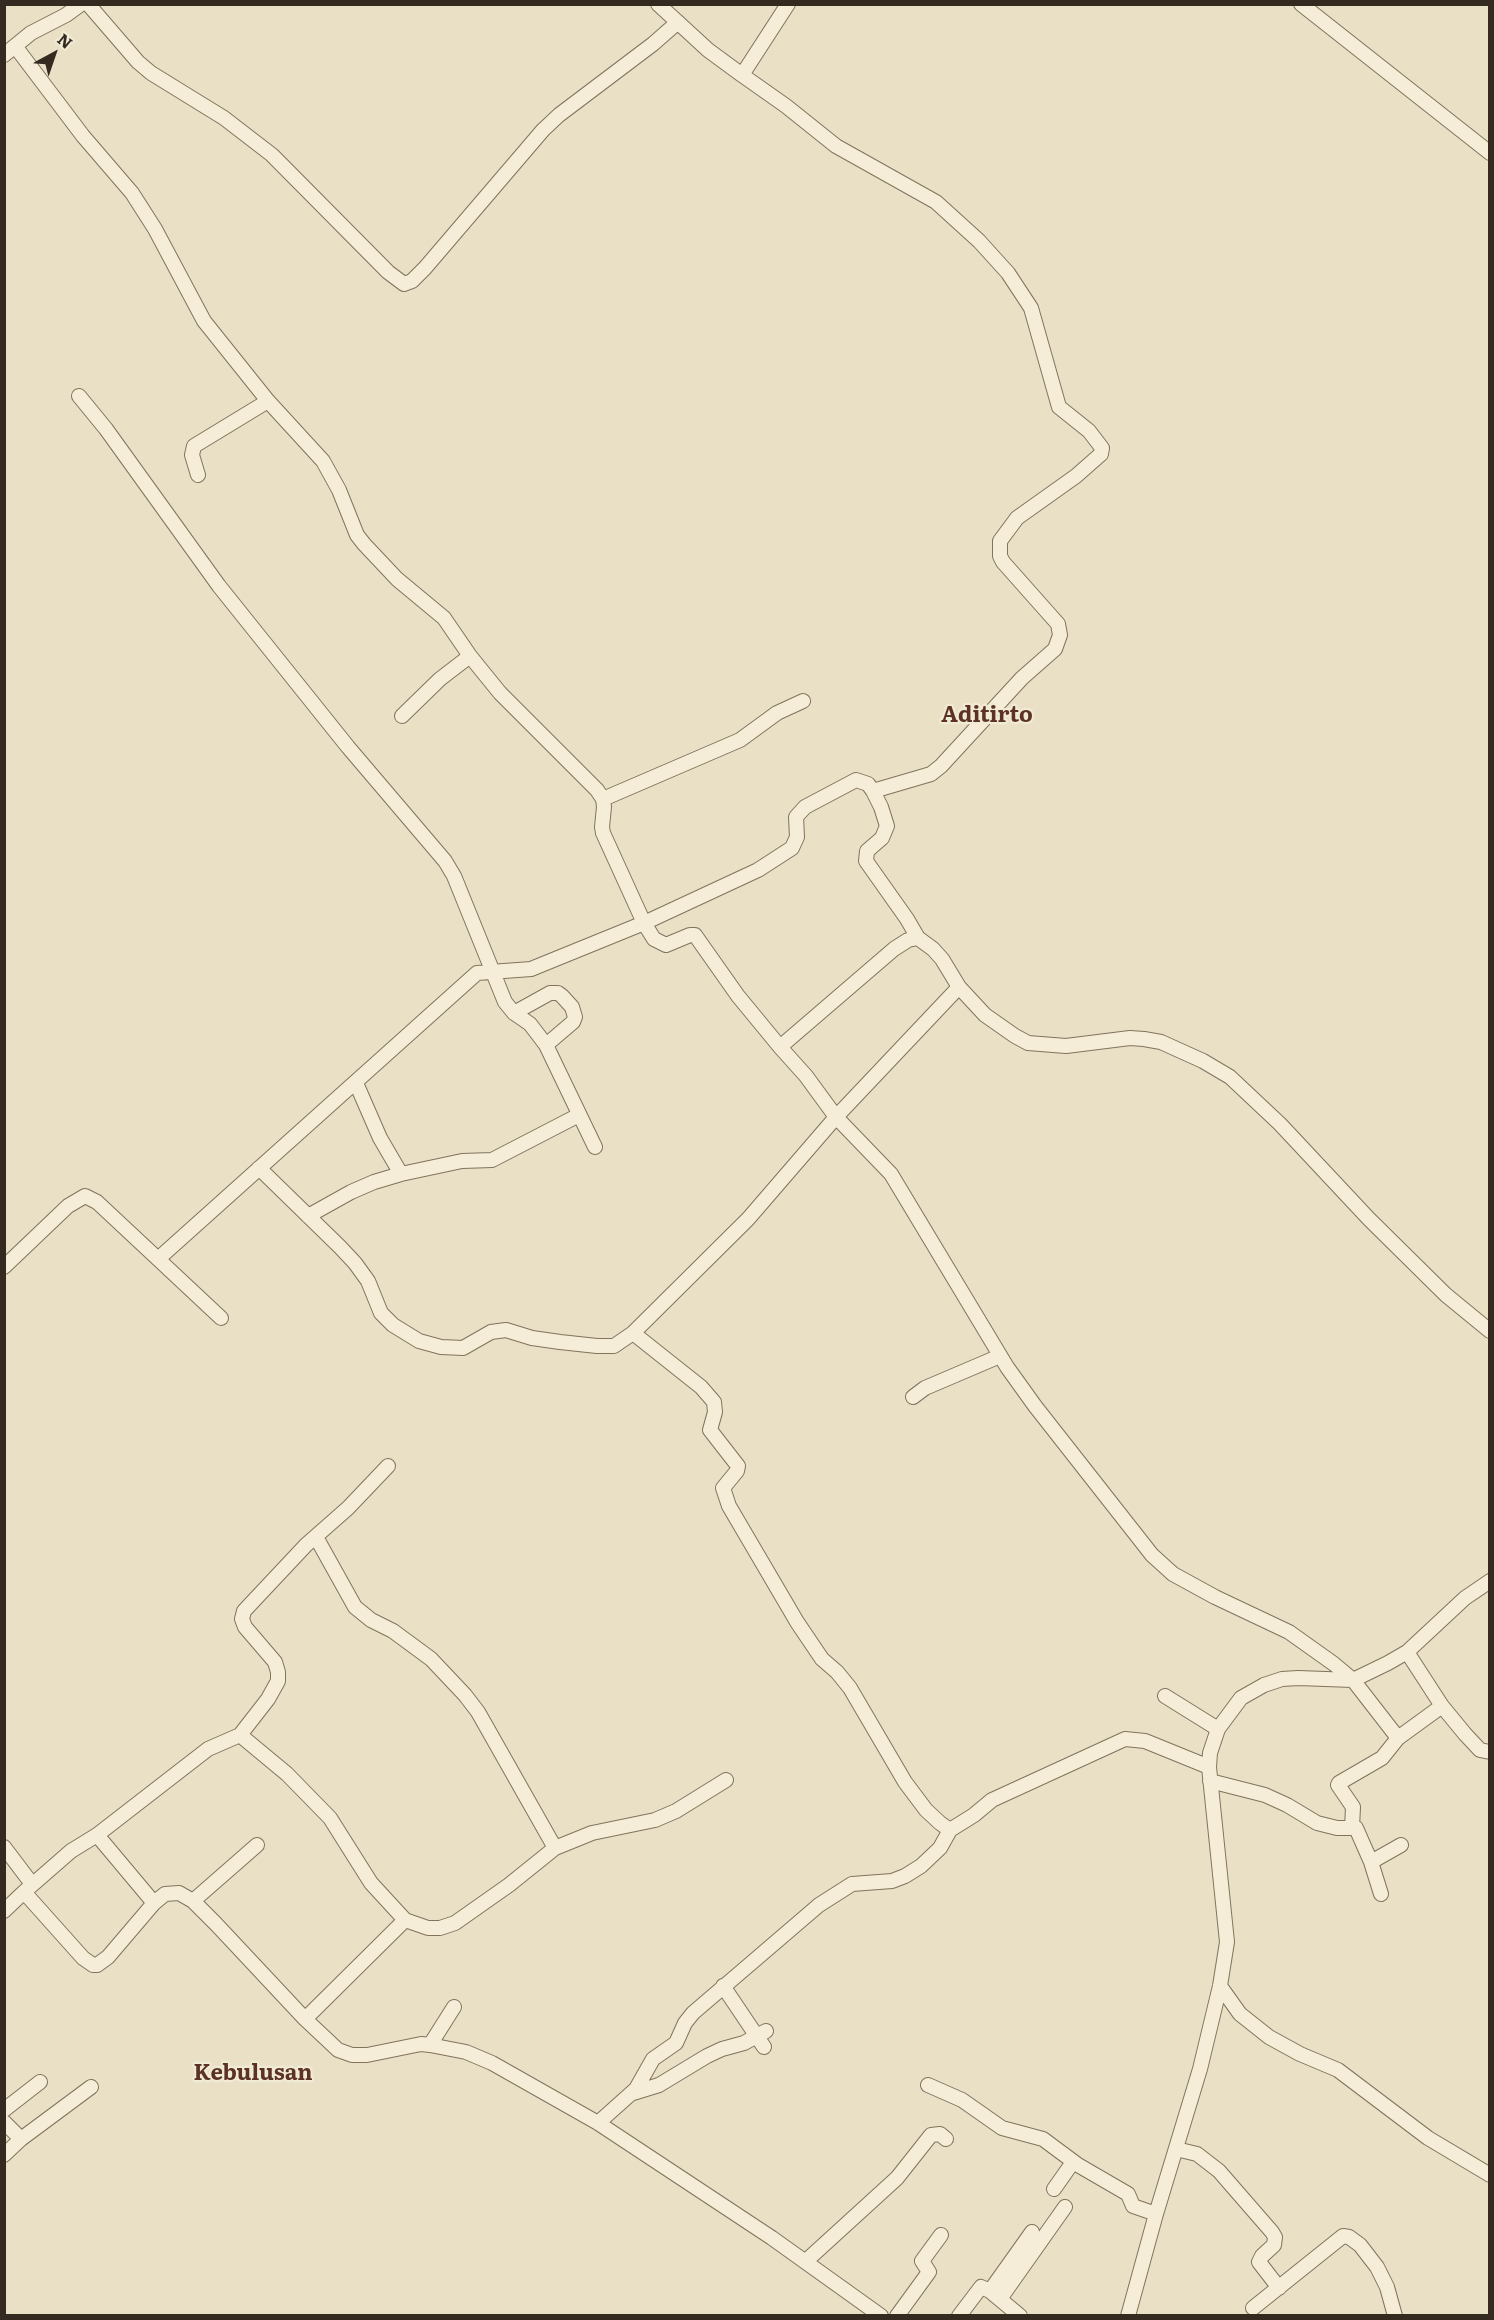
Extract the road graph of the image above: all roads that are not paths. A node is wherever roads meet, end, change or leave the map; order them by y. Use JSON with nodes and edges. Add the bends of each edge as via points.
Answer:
{"nodes":[{"id":1,"x":81,"y":4,"type":"edge"},
{"id":2,"x":88,"y":4,"type":"edge"},
{"id":3,"x":658,"y":4,"type":"edge"},
{"id":4,"x":788,"y":4,"type":"edge"},
{"id":5,"x":1301,"y":4,"type":"edge"},
{"id":6,"x":678,"y":22,"type":"junction"},
{"id":7,"x":10,"y":50,"type":"edge"},
{"id":8,"x":742,"y":75,"type":"junction"},
{"id":9,"x":1490,"y":153,"type":"edge"},
{"id":10,"x":79,"y":396,"type":"dead end"},
{"id":11,"x":268,"y":401,"type":"junction"},
{"id":12,"x":198,"y":475,"type":"dead end"},
{"id":13,"x":470,"y":656,"type":"junction"},
{"id":14,"x":803,"y":701,"type":"dead end"},
{"id":15,"x":402,"y":716,"type":"dead end"},
{"id":16,"x":873,"y":791,"type":"junction"},
{"id":17,"x":603,"y":799,"type":"junction"},
{"id":18,"x":644,"y":923,"type":"junction"},
{"id":19,"x":918,"y":938,"type":"junction"},
{"id":20,"x":491,"y":971,"type":"junction"},
{"id":21,"x":959,"y":987,"type":"junction"},
{"id":22,"x":514,"y":1013,"type":"junction"},
{"id":23,"x":546,"y":1045,"type":"junction"},
{"id":24,"x":780,"y":1047,"type":"junction"},
{"id":25,"x":356,"y":1083,"type":"junction"},
{"id":26,"x":579,"y":1115,"type":"junction"},
{"id":27,"x":836,"y":1117,"type":"junction"},
{"id":28,"x":595,"y":1147,"type":"dead end"},
{"id":29,"x":259,"y":1168,"type":"junction"},
{"id":30,"x":401,"y":1174,"type":"junction"},
{"id":31,"x":308,"y":1216,"type":"junction"},
{"id":32,"x":158,"y":1259,"type":"junction"},
{"id":33,"x":4,"y":1266,"type":"edge"},
{"id":34,"x":221,"y":1318,"type":"dead end"},
{"id":35,"x":1490,"y":1331,"type":"edge"},
{"id":36,"x":633,"y":1333,"type":"junction"},
{"id":37,"x":1000,"y":1356,"type":"junction"},
{"id":38,"x":913,"y":1397,"type":"dead end"},
{"id":39,"x":388,"y":1466,"type":"dead end"},
{"id":40,"x":316,"y":1537,"type":"junction"},
{"id":41,"x":1490,"y":1581,"type":"edge"},
{"id":42,"x":1407,"y":1652,"type":"junction"},
{"id":43,"x":1353,"y":1680,"type":"junction"},
{"id":44,"x":1165,"y":1696,"type":"dead end"},
{"id":45,"x":1442,"y":1706,"type":"junction"},
{"id":46,"x":1218,"y":1729,"type":"junction"},
{"id":47,"x":240,"y":1734,"type":"junction"},
{"id":48,"x":1398,"y":1738,"type":"junction"},
{"id":49,"x":1490,"y":1752,"type":"edge"},
{"id":50,"x":1210,"y":1774,"type":"junction"},
{"id":51,"x":726,"y":1780,"type":"dead end"},
{"id":52,"x":1353,"y":1828,"type":"junction"},
{"id":53,"x":950,"y":1830,"type":"junction"},
{"id":54,"x":97,"y":1835,"type":"junction"},
{"id":55,"x":257,"y":1845,"type":"dead end"},
{"id":56,"x":1401,"y":1845,"type":"dead end"},
{"id":57,"x":4,"y":1847,"type":"edge"},
{"id":58,"x":555,"y":1848,"type":"junction"},
{"id":59,"x":1371,"y":1862,"type":"junction"},
{"id":60,"x":28,"y":1888,"type":"junction"},
{"id":61,"x":1381,"y":1894,"type":"dead end"},
{"id":62,"x":193,"y":1902,"type":"junction"},
{"id":63,"x":154,"y":1903,"type":"junction"},
{"id":64,"x":4,"y":1911,"type":"edge"},
{"id":65,"x":405,"y":1920,"type":"junction"},
{"id":66,"x":723,"y":1986,"type":"junction"},
{"id":67,"x":1220,"y":1986,"type":"junction"},
{"id":68,"x":454,"y":2007,"type":"dead end"},
{"id":69,"x":305,"y":2019,"type":"junction"},
{"id":70,"x":430,"y":2045,"type":"junction"},
{"id":71,"x":40,"y":2082,"type":"dead end"},
{"id":72,"x":928,"y":2085,"type":"dead end"},
{"id":73,"x":91,"y":2087,"type":"dead end"},
{"id":74,"x":631,"y":2094,"type":"junction"},
{"id":75,"x":4,"y":2110,"type":"edge"},
{"id":76,"x":4,"y":2122,"type":"edge"},
{"id":77,"x":598,"y":2123,"type":"junction"},
{"id":78,"x":21,"y":2139,"type":"junction"},
{"id":79,"x":946,"y":2139,"type":"dead end"},
{"id":80,"x":1176,"y":2149,"type":"junction"},
{"id":81,"x":4,"y":2155,"type":"edge"},
{"id":82,"x":1073,"y":2162,"type":"junction"},
{"id":83,"x":1490,"y":2175,"type":"edge"},
{"id":84,"x":1054,"y":2189,"type":"dead end"},
{"id":85,"x":1065,"y":2207,"type":"dead end"},
{"id":86,"x":1156,"y":2214,"type":"junction"},
{"id":87,"x":1032,"y":2232,"type":"dead end"},
{"id":88,"x":941,"y":2235,"type":"dead end"},
{"id":89,"x":806,"y":2261,"type":"junction"},
{"id":90,"x":1279,"y":2288,"type":"junction"},
{"id":91,"x":995,"y":2295,"type":"junction"},
{"id":92,"x":1253,"y":2308,"type":"dead end"},
{"id":93,"x":881,"y":2316,"type":"edge"},
{"id":94,"x":897,"y":2316,"type":"edge"},
{"id":95,"x":960,"y":2316,"type":"edge"},
{"id":96,"x":1020,"y":2316,"type":"edge"},
{"id":97,"x":1128,"y":2316,"type":"edge"},
{"id":98,"x":1395,"y":2316,"type":"edge"}],
"edges":[{"from":1,"to":7,"type":"street"},
{"from":2,"to":6,"type":"street","via":[[138,62],[224,118],[272,155],[404,284],[424,268],[543,130]]},
{"from":3,"to":6,"type":"street"},
{"from":4,"to":8,"type":"street"},
{"from":5,"to":9,"type":"street"},
{"from":6,"to":8,"type":"street"},
{"from":7,"to":11,"type":"street","via":[[132,193],[204,321]]},
{"from":8,"to":16,"type":"street","via":[[836,146],[936,202],[979,241],[1008,273],[1032,309],[1059,406],[1089,431],[1102,448],[1101,454],[1076,476],[1017,518],[1000,541],[1003,562],[1058,624],[1060,635],[1055,649],[1022,678],[931,774]]},
{"from":10,"to":20,"type":"street","via":[[226,594],[445,861]]},
{"from":11,"to":12,"type":"street","via":[[193,447]]},
{"from":11,"to":13,"type":"street","via":[[323,461],[364,544],[397,579],[444,618]]},
{"from":13,"to":15,"type":"street"},
{"from":13,"to":17,"type":"street","via":[[511,705]]},
{"from":14,"to":17,"type":"street","via":[[777,713],[740,740]]},
{"from":16,"to":18,"type":"street","via":[[868,784],[856,780],[815,800],[799,811],[796,843],[787,852],[758,870]]},
{"from":16,"to":19,"type":"street","via":[[887,826],[882,838],[867,851],[866,861]]},
{"from":17,"to":18,"type":"street","via":[[603,833]]},
{"from":18,"to":20,"type":"street","via":[[531,969]]},
{"from":18,"to":24,"type":"street","via":[[662,945],[690,935],[699,939]]},
{"from":19,"to":21,"type":"street","via":[[942,959]]},
{"from":19,"to":24,"type":"street","via":[[894,949]]},
{"from":20,"to":22,"type":"street"},
{"from":20,"to":25,"type":"street","via":[[470,978]]},
{"from":21,"to":27,"type":"street"},
{"from":21,"to":35,"type":"street","via":[[985,1015],[1029,1043],[1066,1046],[1144,1039],[1178,1049],[1230,1077],[1280,1124],[1376,1227]]},
{"from":22,"to":23,"type":"street","via":[[525,1019]]},
{"from":22,"to":23,"type":"street","via":[[550,993],[562,996],[575,1017]]},
{"from":23,"to":26,"type":"street"},
{"from":24,"to":27,"type":"street"},
{"from":25,"to":29,"type":"street"},
{"from":25,"to":30,"type":"street"},
{"from":26,"to":28,"type":"street"},
{"from":26,"to":30,"type":"street","via":[[492,1160],[462,1161]]},
{"from":27,"to":36,"type":"street","via":[[748,1219]]},
{"from":27,"to":37,"type":"street","via":[[902,1189]]},
{"from":29,"to":31,"type":"street"},
{"from":29,"to":32,"type":"street"},
{"from":30,"to":31,"type":"street","via":[[351,1192]]},
{"from":31,"to":36,"type":"street","via":[[355,1263],[368,1281],[381,1313],[419,1341],[463,1348],[491,1332],[506,1330],[532,1338],[597,1347],[614,1346]]},
{"from":32,"to":33,"type":"street","via":[[97,1202],[85,1196],[68,1206]]},
{"from":32,"to":34,"type":"street"},
{"from":36,"to":53,"type":"street","via":[[714,1402],[710,1430],[738,1466],[723,1488],[729,1506],[796,1622],[822,1659],[850,1688],[905,1782],[932,1816]]},
{"from":37,"to":38,"type":"street","via":[[925,1388]]},
{"from":37,"to":43,"type":"street","via":[[1164,1568],[1289,1632]]},
{"from":39,"to":40,"type":"street"},
{"from":40,"to":47,"type":"street","via":[[244,1611],[245,1627],[275,1662],[278,1681]]},
{"from":40,"to":58,"type":"street","via":[[355,1607],[431,1659],[465,1695]]},
{"from":41,"to":42,"type":"street","via":[[1465,1598]]},
{"from":42,"to":43,"type":"street"},
{"from":42,"to":45,"type":"street"},
{"from":43,"to":46,"type":"street","via":[[1298,1678],[1264,1684],[1241,1698]]},
{"from":43,"to":48,"type":"street"},
{"from":44,"to":46,"type":"street"},
{"from":45,"to":48,"type":"street"},
{"from":45,"to":49,"type":"street","via":[[1474,1745]]},
{"from":46,"to":50,"type":"street","via":[[1210,1753]]},
{"from":47,"to":54,"type":"street","via":[[208,1749]]},
{"from":47,"to":65,"type":"street","via":[[330,1818],[371,1883]]},
{"from":48,"to":52,"type":"street","via":[[1382,1758],[1338,1785],[1353,1807]]},
{"from":50,"to":52,"type":"street","via":[[1265,1795],[1323,1825]]},
{"from":50,"to":53,"type":"street","via":[[1145,1742],[1125,1739],[992,1800]]},
{"from":50,"to":67,"type":"street","via":[[1227,1942]]},
{"from":51,"to":58,"type":"street","via":[[676,1812],[592,1833]]},
{"from":52,"to":59,"type":"street","via":[[1359,1831]]},
{"from":53,"to":66,"type":"street","via":[[940,1848],[921,1866],[892,1881],[844,1887]]},
{"from":54,"to":60,"type":"street","via":[[71,1851]]},
{"from":54,"to":63,"type":"street"},
{"from":55,"to":62,"type":"street"},
{"from":56,"to":59,"type":"street"},
{"from":57,"to":60,"type":"street"},
{"from":58,"to":65,"type":"street","via":[[460,1920],[428,1928]]},
{"from":59,"to":61,"type":"street"},
{"from":60,"to":63,"type":"street","via":[[83,1958],[93,1965],[108,1957]]},
{"from":60,"to":64,"type":"street"},
{"from":62,"to":63,"type":"street","via":[[174,1892]]},
{"from":62,"to":69,"type":"street"},
{"from":65,"to":69,"type":"street"},
{"from":66,"to":74,"type":"street","via":[[690,2016],[679,2040],[653,2059]]},
{"from":66,"to":74,"type":"street","via":[[762,2038],[714,2053],[659,2085]]},
{"from":67,"to":80,"type":"street"},
{"from":67,"to":83,"type":"street","via":[[1240,2014],[1269,2037],[1338,2070],[1428,2138]]},
{"from":68,"to":70,"type":"street"},
{"from":69,"to":70,"type":"street","via":[[328,2043],[352,2055]]},
{"from":70,"to":77,"type":"street","via":[[466,2052],[492,2063]]},
{"from":71,"to":75,"type":"street"},
{"from":72,"to":82,"type":"street","via":[[962,2100],[1002,2128],[1043,2139]]},
{"from":73,"to":78,"type":"street"},
{"from":74,"to":77,"type":"street"},
{"from":76,"to":78,"type":"street"},
{"from":77,"to":89,"type":"street"},
{"from":78,"to":81,"type":"street"},
{"from":79,"to":89,"type":"street","via":[[939,2134],[931,2135],[897,2178]]},
{"from":80,"to":86,"type":"street"},
{"from":80,"to":90,"type":"street","via":[[1197,2154],[1219,2171],[1272,2232],[1274,2245],[1259,2262]]},
{"from":82,"to":84,"type":"street"},
{"from":82,"to":86,"type":"street","via":[[1128,2194],[1137,2208]]},
{"from":85,"to":91,"type":"street"},
{"from":86,"to":97,"type":"street"},
{"from":87,"to":91,"type":"street"},
{"from":88,"to":94,"type":"street","via":[[922,2261],[929,2272]]},
{"from":89,"to":93,"type":"street"},
{"from":90,"to":92,"type":"street"},
{"from":90,"to":98,"type":"street","via":[[1340,2238],[1349,2237],[1377,2266],[1388,2287]]},
{"from":91,"to":95,"type":"street","via":[[981,2287]]},
{"from":91,"to":96,"type":"street"}]}
